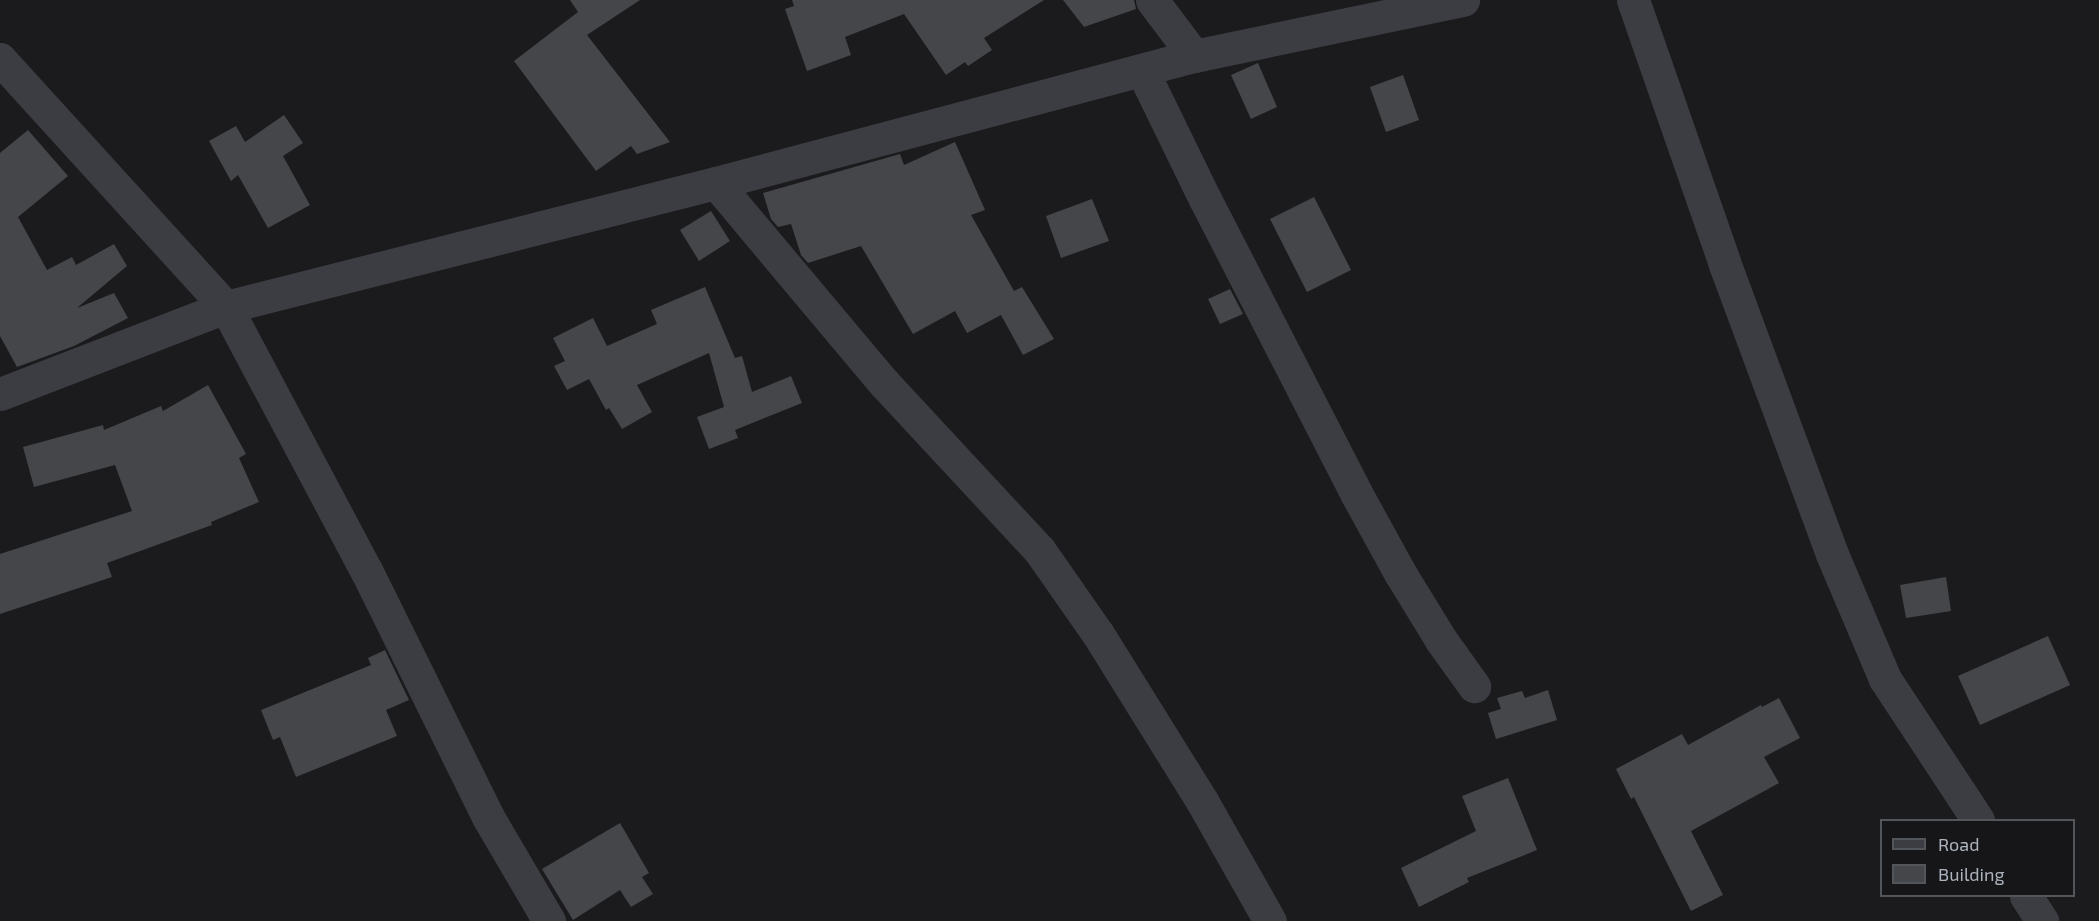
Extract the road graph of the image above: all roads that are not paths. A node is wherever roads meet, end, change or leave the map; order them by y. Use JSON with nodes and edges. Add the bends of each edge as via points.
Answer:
{"nodes":[{"id":1,"x":1152,"y":0,"type":"edge"},
{"id":2,"x":1462,"y":0,"type":"edge"},
{"id":3,"x":1634,"y":0,"type":"edge"},
{"id":4,"x":1194,"y":56,"type":"junction"},
{"id":5,"x":0,"y":59,"type":"edge"},
{"id":6,"x":1142,"y":70,"type":"junction"},
{"id":7,"x":716,"y":183,"type":"junction"},
{"id":8,"x":226,"y":307,"type":"junction"},
{"id":9,"x":0,"y":394,"type":"edge"},
{"id":10,"x":1474,"y":686,"type":"dead end"},
{"id":11,"x":1977,"y":819,"type":"edge"},
{"id":12,"x":2027,"y":897,"type":"edge"},
{"id":13,"x":549,"y":921,"type":"edge"},
{"id":14,"x":1270,"y":921,"type":"edge"},
{"id":15,"x":2042,"y":921,"type":"edge"}],
"edges":[{"from":1,"to":4,"type":"street"},
{"from":2,"to":4,"type":"street"},
{"from":3,"to":11,"type":"street","via":[[1724,262],[1832,554],[1885,679]]},
{"from":4,"to":6,"type":"street"},
{"from":5,"to":8,"type":"street"},
{"from":6,"to":7,"type":"street"},
{"from":6,"to":10,"type":"street","via":[[1356,493],[1400,573]]},
{"from":7,"to":8,"type":"street"},
{"from":7,"to":14,"type":"street","via":[[884,383],[1040,551],[1098,634],[1202,801]]},
{"from":8,"to":9,"type":"street"},
{"from":8,"to":13,"type":"street","via":[[367,572],[488,817]]},
{"from":12,"to":15,"type":"street"}]}
